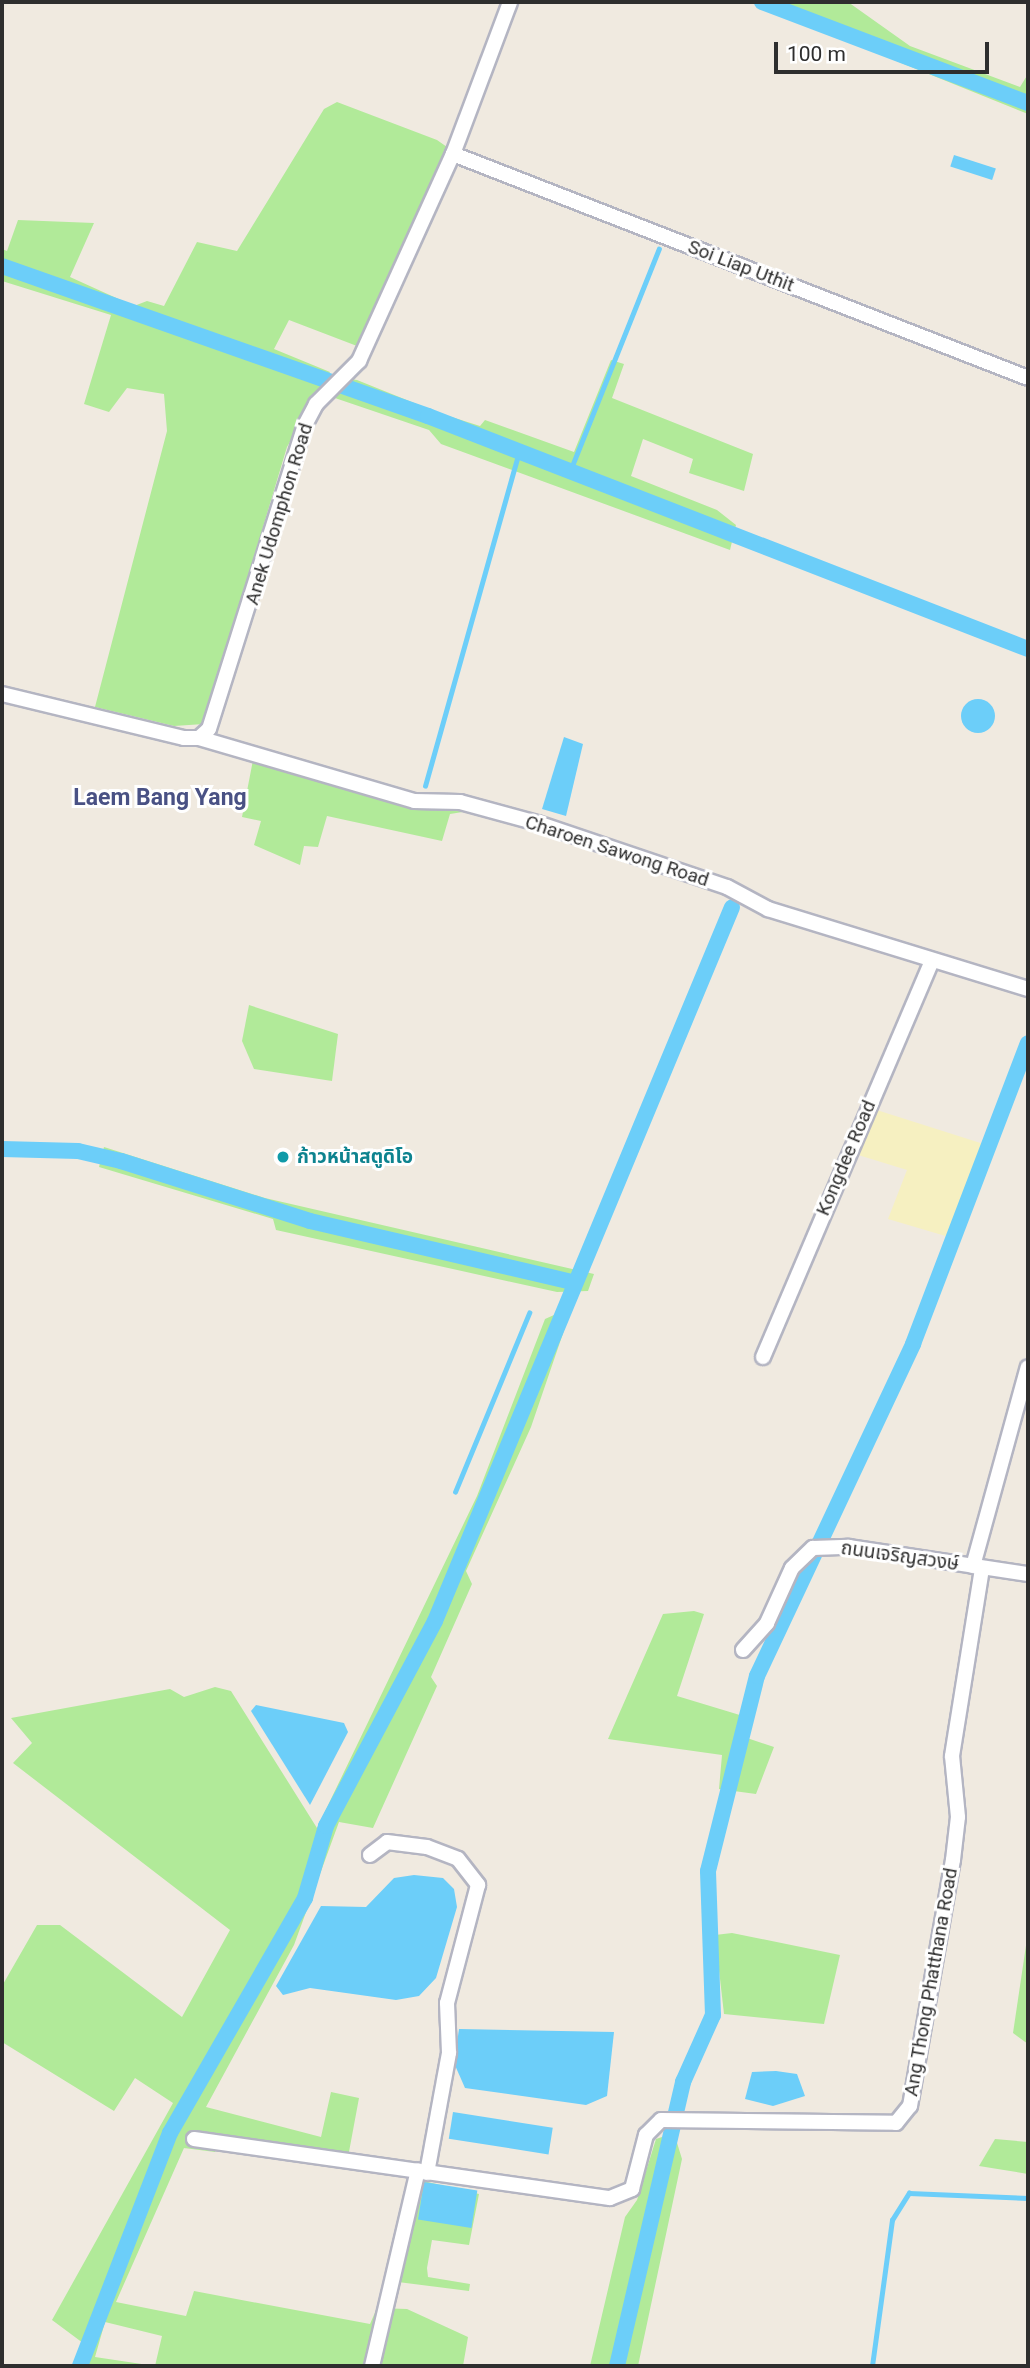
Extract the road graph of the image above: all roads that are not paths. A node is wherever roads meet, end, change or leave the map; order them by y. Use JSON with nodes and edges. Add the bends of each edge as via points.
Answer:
{"nodes":[{"id":1,"x":510,"y":2,"type":"edge"},
{"id":2,"x":453,"y":154,"type":"junction"},
{"id":3,"x":1028,"y":378,"type":"edge"},
{"id":4,"x":2,"y":694,"type":"edge"},
{"id":5,"x":199,"y":737,"type":"junction"},
{"id":6,"x":932,"y":960,"type":"junction"},
{"id":7,"x":1028,"y":989,"type":"edge"},
{"id":8,"x":763,"y":1357,"type":"dead end"},
{"id":9,"x":1028,"y":1367,"type":"edge"},
{"id":10,"x":978,"y":1567,"type":"junction"},
{"id":11,"x":1028,"y":1574,"type":"edge"},
{"id":12,"x":743,"y":1650,"type":"dead end"},
{"id":13,"x":370,"y":1855,"type":"dead end"},
{"id":14,"x":194,"y":2139,"type":"dead end"},
{"id":15,"x":423,"y":2172,"type":"junction"},
{"id":16,"x":372,"y":2366,"type":"edge"}],
"edges":[{"from":1,"to":2,"type":"street","name":"Anek Udomphon Road"},
{"from":2,"to":3,"type":"street","name":"Soi Liap Uthit"},
{"from":2,"to":5,"type":"street","name":"Anek Udomphon Road","via":[[349,375],[305,425],[218,716]]},
{"from":4,"to":5,"type":"street"},
{"from":5,"to":6,"type":"street","name":"Charoen Sawong Road","via":[[414,801],[460,802],[537,823],[727,887],[768,909]]},
{"from":6,"to":7,"type":"street","name":"Charoen Sawong Road"},
{"from":6,"to":8,"type":"street","name":"Kongdee Road"},
{"from":9,"to":10,"type":"street"},
{"from":10,"to":11,"type":"street","name":"ถนนเจริญสวงษ์"},
{"from":10,"to":12,"type":"street","name":"ถนนเจริญสวงษ์","via":[[820,1547],[792,1568],[767,1623]]},
{"from":10,"to":15,"type":"street","name":"Ang Thong Phatthana Road","via":[[952,1756],[954,1849],[909,2106],[896,2123],[675,2118],[646,2135],[636,2179],[623,2197]]},
{"from":13,"to":15,"type":"street","via":[[387,1842],[427,1847],[458,1859],[478,1885],[447,2003],[449,2053]]},
{"from":14,"to":15,"type":"street","name":"Ang Thong Phatthana Road"},
{"from":15,"to":16,"type":"street"}]}
